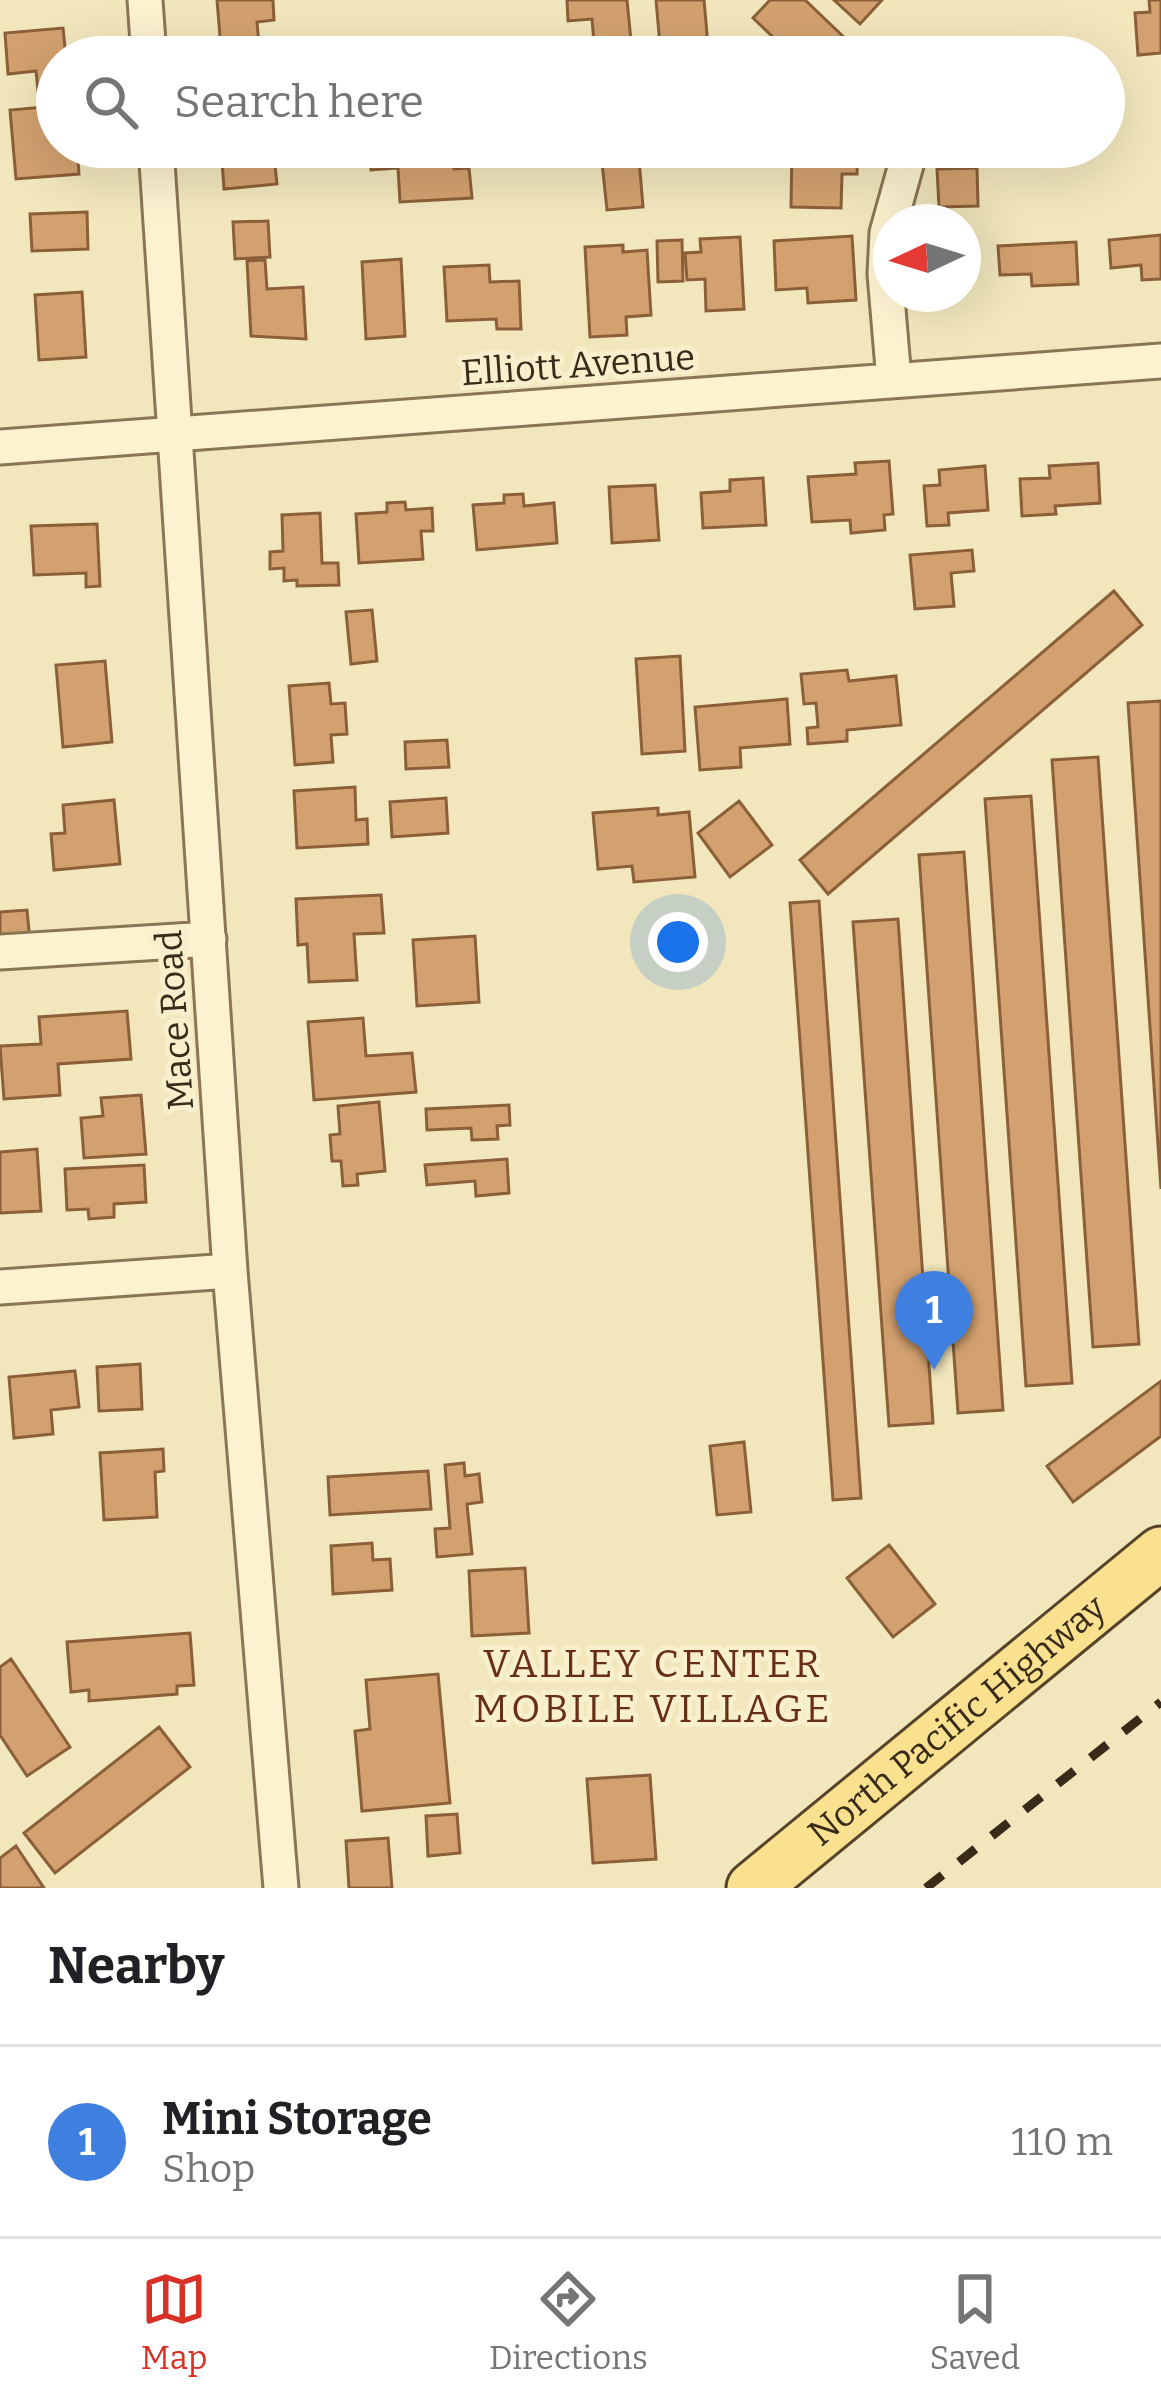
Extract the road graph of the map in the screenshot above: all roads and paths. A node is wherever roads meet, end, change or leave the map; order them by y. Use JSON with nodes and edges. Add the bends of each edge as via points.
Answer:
{"nodes":[{"id":1,"x":145,"y":0,"type":"edge"},
{"id":2,"x":148,"y":36,"type":"edge"},
{"id":3,"x":158,"y":168,"type":"edge"},
{"id":4,"x":905,"y":168,"type":"edge"},
{"id":5,"x":1161,"y":362,"type":"edge"},
{"id":6,"x":893,"y":380,"type":"junction"},
{"id":7,"x":177,"y":434,"type":"junction"},
{"id":8,"x":0,"y":447,"type":"edge"},
{"id":9,"x":208,"y":939,"type":"junction"},
{"id":10,"x":0,"y":952,"type":"edge"},
{"id":11,"x":230,"y":1271,"type":"junction"},
{"id":12,"x":0,"y":1287,"type":"edge"},
{"id":13,"x":1161,"y":1553,"type":"edge"},
{"id":14,"x":281,"y":1888,"type":"edge"},
{"id":15,"x":753,"y":1888,"type":"edge"}],
"edges":[{"from":1,"to":2,"type":"street"},
{"from":3,"to":7,"type":"street","name":"Mace Road"},
{"from":4,"to":6,"type":"street","via":[[887,232]]},
{"from":5,"to":6,"type":"street","name":"Elliott Avenue"},
{"from":6,"to":7,"type":"street","name":"Elliott Avenue"},
{"from":7,"to":8,"type":"street","name":"Elliott Avenue"},
{"from":7,"to":9,"type":"street","name":"Mace Road"},
{"from":9,"to":10,"type":"street"},
{"from":9,"to":11,"type":"street","name":"Mace Road"},
{"from":11,"to":12,"type":"street"},
{"from":11,"to":14,"type":"street","name":"Mace Road"},
{"from":13,"to":15,"type":"main road","name":"North Pacific Highway"}]}
